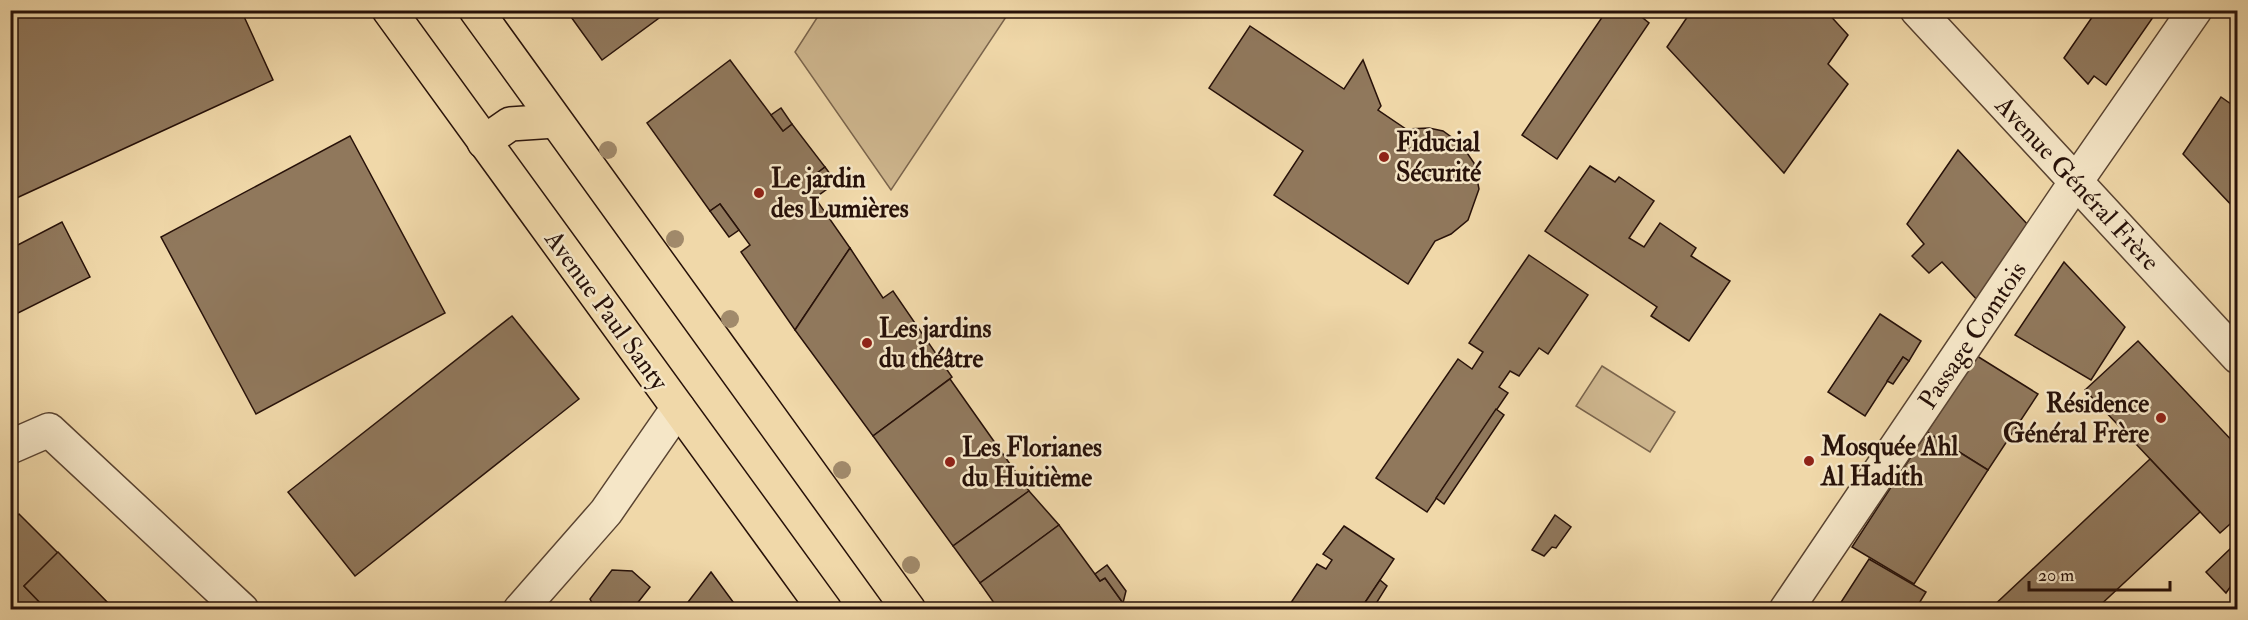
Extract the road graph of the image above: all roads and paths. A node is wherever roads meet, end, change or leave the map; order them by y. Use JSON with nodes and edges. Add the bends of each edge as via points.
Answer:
{"nodes":[{"id":1,"x":389,"y":10,"type":"edge"},
{"id":2,"x":476,"y":10,"type":"edge"},
{"id":3,"x":1917,"y":10,"type":"edge"},
{"id":4,"x":2195,"y":10,"type":"edge"},
{"id":5,"x":555,"y":120,"type":"junction"},
{"id":6,"x":484,"y":142,"type":"junction"},
{"id":7,"x":2077,"y":180,"type":"junction"},
{"id":8,"x":2238,"y":357,"type":"edge"},
{"id":9,"x":678,"y":408,"type":"junction"},
{"id":10,"x":10,"y":447,"type":"edge"},
{"id":11,"x":822,"y":608,"type":"edge"},
{"id":12,"x":242,"y":609,"type":"edge"},
{"id":13,"x":520,"y":609,"type":"edge"},
{"id":14,"x":909,"y":609,"type":"edge"},
{"id":15,"x":1786,"y":609,"type":"edge"}],
"edges":[{"from":1,"to":6,"type":"main road","name":"Avenue Paul Santy"},
{"from":2,"to":5,"type":"main road"},
{"from":3,"to":7,"type":"street","name":"Avenue Général Frère"},
{"from":4,"to":7,"type":"street","name":"Passage Comtois"},
{"from":5,"to":6,"type":"main road","via":[[510,124]]},
{"from":5,"to":14,"type":"main road"},
{"from":6,"to":9,"type":"main road","name":"Avenue Paul Santy"},
{"from":7,"to":8,"type":"street","name":"Avenue Général Frère"},
{"from":7,"to":15,"type":"street","name":"Passage Comtois"},
{"from":9,"to":11,"type":"main road","name":"Avenue Paul Santy"},
{"from":9,"to":13,"type":"street","via":[[606,512]]},
{"from":10,"to":12,"type":"street","via":[[49,430]]}]}
